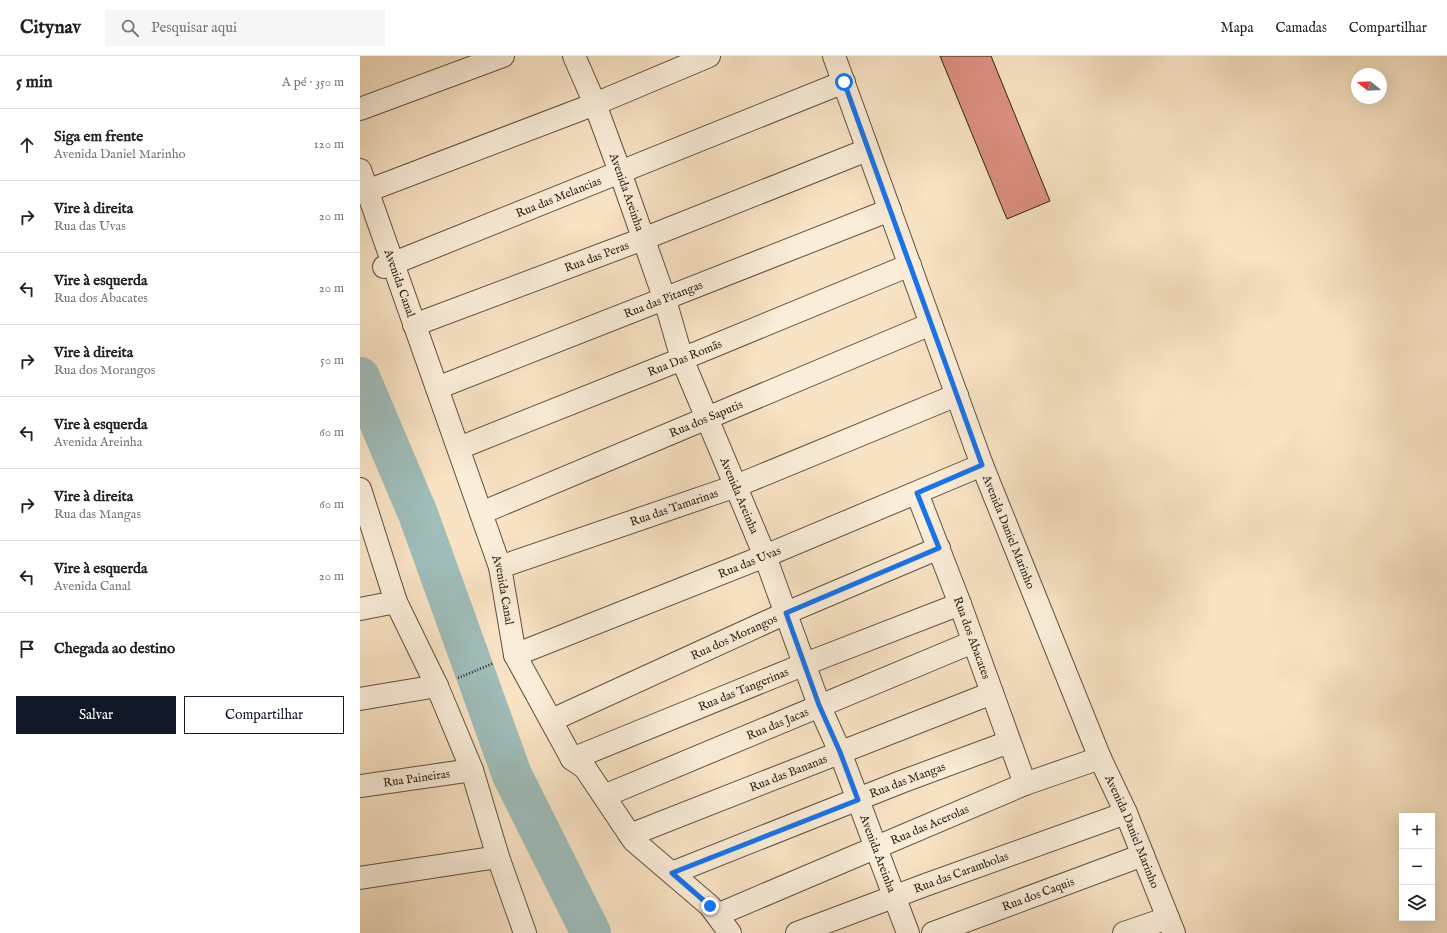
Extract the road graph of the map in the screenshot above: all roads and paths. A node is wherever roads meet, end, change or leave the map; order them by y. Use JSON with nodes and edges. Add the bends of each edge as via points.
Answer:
{"nodes":[{"id":1,"x":504,"y":56,"type":"edge"},
{"id":2,"x":574,"y":56,"type":"edge"},
{"id":3,"x":709,"y":56,"type":"edge"},
{"id":4,"x":834,"y":56,"type":"edge"},
{"id":5,"x":844,"y":82,"type":"junction"},
{"id":6,"x":595,"y":104,"type":"junction"},
{"id":7,"x":360,"y":109,"type":"edge"},
{"id":8,"x":867,"y":150,"type":"junction"},
{"id":9,"x":360,"y":170,"type":"edge"},
{"id":10,"x":620,"y":172,"type":"junction"},
{"id":11,"x":367,"y":191,"type":"junction"},
{"id":12,"x":890,"y":210,"type":"junction"},
{"id":13,"x":643,"y":239,"type":"junction"},
{"id":14,"x":910,"y":264,"type":"junction"},
{"id":15,"x":388,"y":265,"type":"junction"},
{"id":16,"x":665,"y":300,"type":"junction"},
{"id":17,"x":931,"y":324,"type":"junction"},
{"id":18,"x":414,"y":325,"type":"junction"},
{"id":19,"x":682,"y":359,"type":"junction"},
{"id":20,"x":437,"y":388,"type":"junction"},
{"id":21,"x":957,"y":395,"type":"junction"},
{"id":22,"x":706,"y":419,"type":"junction"},
{"id":23,"x":458,"y":448,"type":"junction"},
{"id":24,"x":982,"y":465,"type":"junction"},
{"id":25,"x":736,"y":486,"type":"junction"},
{"id":26,"x":360,"y":489,"type":"edge"},
{"id":27,"x":917,"y":493,"type":"junction"},
{"id":28,"x":481,"y":513,"type":"junction"},
{"id":29,"x":365,"y":523,"type":"edge"},
{"id":30,"x":939,"y":548,"type":"junction"},
{"id":31,"x":765,"y":556,"type":"junction"},
{"id":32,"x":500,"y":567,"type":"junction"},
{"id":33,"x":396,"y":602,"type":"junction"},
{"id":34,"x":960,"y":604,"type":"junction"},
{"id":35,"x":360,"y":609,"type":"edge"},
{"id":36,"x":786,"y":613,"type":"junction"},
{"id":37,"x":973,"y":642,"type":"junction"},
{"id":38,"x":515,"y":655,"type":"junction"},
{"id":39,"x":804,"y":664,"type":"junction"},
{"id":40,"x":437,"y":686,"type":"junction"},
{"id":41,"x":992,"y":693,"type":"junction"},
{"id":42,"x":360,"y":699,"type":"edge"},
{"id":43,"x":819,"y":705,"type":"junction"},
{"id":44,"x":552,"y":720,"type":"junction"},
{"id":45,"x":1009,"y":742,"type":"junction"},
{"id":46,"x":840,"y":752,"type":"junction"},
{"id":47,"x":1100,"y":758,"type":"junction"},
{"id":48,"x":572,"y":759,"type":"junction"},
{"id":49,"x":472,"y":770,"type":"junction"},
{"id":50,"x":1025,"y":784,"type":"junction"},
{"id":51,"x":360,"y":786,"type":"edge"},
{"id":52,"x":604,"y":796,"type":"junction"},
{"id":53,"x":858,"y":800,"type":"junction"},
{"id":54,"x":1126,"y":813,"type":"junction"},
{"id":55,"x":630,"y":835,"type":"junction"},
{"id":56,"x":876,"y":849,"type":"junction"},
{"id":57,"x":1143,"y":856,"type":"junction"},
{"id":58,"x":498,"y":857,"type":"junction"},
{"id":59,"x":672,"y":873,"type":"junction"},
{"id":60,"x":360,"y":878,"type":"edge"},
{"id":61,"x":894,"y":896,"type":"junction"},
{"id":62,"x":717,"y":915,"type":"junction"},
{"id":63,"x":1171,"y":926,"type":"edge"},
{"id":64,"x":525,"y":933,"type":"edge"},
{"id":65,"x":730,"y":933,"type":"edge"},
{"id":66,"x":797,"y":933,"type":"edge"},
{"id":67,"x":908,"y":933,"type":"edge"},
{"id":68,"x":933,"y":933,"type":"edge"},
{"id":69,"x":1124,"y":933,"type":"edge"}],
"edges":[{"from":1,"to":7,"type":"street"},
{"from":2,"to":6,"type":"street","name":"Avenida Areinha"},
{"from":3,"to":6,"type":"street"},
{"from":4,"to":5,"type":"street","name":"Avenida Daniel Marinho"},
{"from":5,"to":8,"type":"street","name":"Avenida Daniel Marinho"},
{"from":5,"to":10,"type":"street","name":"Rua das Melancias"},
{"from":6,"to":10,"type":"street","name":"Avenida Areinha"},
{"from":6,"to":11,"type":"street"},
{"from":8,"to":12,"type":"street","name":"Avenida Daniel Marinho"},
{"from":8,"to":13,"type":"street","name":"Rua das Peras"},
{"from":9,"to":11,"type":"street","name":"Avenida Canal"},
{"from":10,"to":13,"type":"street","name":"Avenida Areinha"},
{"from":10,"to":15,"type":"street","name":"Rua das Melancias"},
{"from":11,"to":15,"type":"street","name":"Avenida Canal"},
{"from":12,"to":14,"type":"street","name":"Avenida Daniel Marinho"},
{"from":12,"to":16,"type":"street","name":"Rua das Pitangas"},
{"from":13,"to":16,"type":"street","name":"Avenida Areinha"},
{"from":13,"to":18,"type":"street","name":"Rua das Peras"},
{"from":14,"to":17,"type":"street","name":"Avenida Daniel Marinho"},
{"from":14,"to":19,"type":"street","name":"Rua Das Romãs"},
{"from":15,"to":18,"type":"street","name":"Avenida Canal"},
{"from":16,"to":19,"type":"street","name":"Avenida Areinha"},
{"from":16,"to":20,"type":"street","name":"Rua das Pitangas"},
{"from":17,"to":21,"type":"street","name":"Avenida Daniel Marinho"},
{"from":17,"to":22,"type":"street","name":"Rua dos Saputis"},
{"from":18,"to":20,"type":"street","name":"Avenida Canal"},
{"from":19,"to":22,"type":"street","name":"Avenida Areinha"},
{"from":19,"to":23,"type":"street","name":"Rua Das Romãs"},
{"from":20,"to":23,"type":"street","name":"Avenida Canal"},
{"from":21,"to":24,"type":"street","name":"Avenida Daniel Marinho"},
{"from":21,"to":25,"type":"street","name":"Rua das Tamarinas"},
{"from":22,"to":25,"type":"street","name":"Avenida Areinha"},
{"from":22,"to":28,"type":"street","name":"Rua dos Saputis"},
{"from":23,"to":28,"type":"street","name":"Avenida Canal"},
{"from":24,"to":27,"type":"street","name":"Rua das Uvas"},
{"from":24,"to":47,"type":"street","name":"Avenida Daniel Marinho"},
{"from":25,"to":31,"type":"street","name":"Avenida Areinha"},
{"from":25,"to":32,"type":"street","name":"Rua das Tamarinas"},
{"from":26,"to":29,"type":"street"},
{"from":27,"to":30,"type":"street","name":"Rua dos Abacates"},
{"from":27,"to":31,"type":"street","name":"Rua das Uvas"},
{"from":28,"to":32,"type":"street","name":"Avenida Canal"},
{"from":29,"to":33,"type":"street"},
{"from":30,"to":34,"type":"street","name":"Rua dos Abacates"},
{"from":30,"to":36,"type":"street","name":"Rua dos Morangos"},
{"from":31,"to":36,"type":"street","name":"Avenida Areinha"},
{"from":31,"to":38,"type":"street","name":"Rua das Uvas"},
{"from":32,"to":38,"type":"street","name":"Avenida Canal"},
{"from":33,"to":35,"type":"street"},
{"from":33,"to":40,"type":"street"},
{"from":34,"to":37,"type":"street","name":"Rua dos Abacates"},
{"from":34,"to":39,"type":"street","name":"Rua das Tangerinas"},
{"from":36,"to":39,"type":"street","name":"Avenida Areinha"},
{"from":36,"to":44,"type":"street","name":"Rua dos Morangos"},
{"from":37,"to":41,"type":"street","name":"Rua dos Abacates"},
{"from":37,"to":43,"type":"street","name":"Rua das Jacas"},
{"from":38,"to":40,"type":"path"},
{"from":38,"to":44,"type":"street","name":"Avenida Canal"},
{"from":39,"to":43,"type":"street","name":"Avenida Areinha"},
{"from":39,"to":48,"type":"street","name":"Rua das Tangerinas"},
{"from":40,"to":42,"type":"street"},
{"from":40,"to":49,"type":"street"},
{"from":41,"to":45,"type":"street","name":"Rua dos Abacates"},
{"from":41,"to":46,"type":"street","name":"Rua das Bananas"},
{"from":43,"to":46,"type":"street","name":"Avenida Areinha"},
{"from":43,"to":52,"type":"street","name":"Rua das Jacas"},
{"from":44,"to":48,"type":"street","name":"Avenida Canal"},
{"from":45,"to":50,"type":"street","name":"Rua dos Abacates"},
{"from":45,"to":53,"type":"street","name":"Rua das Mangas"},
{"from":46,"to":53,"type":"street","name":"Avenida Areinha"},
{"from":46,"to":55,"type":"street","name":"Rua das Bananas"},
{"from":47,"to":50,"type":"street","name":"Rua das Acerolas"},
{"from":47,"to":54,"type":"street","name":"Avenida Daniel Marinho"},
{"from":48,"to":52,"type":"street","name":"Avenida Canal","via":[[585,768]]},
{"from":49,"to":51,"type":"street","name":"Rua Paineiras"},
{"from":49,"to":58,"type":"street"},
{"from":50,"to":56,"type":"street","name":"Rua das Acerolas"},
{"from":52,"to":55,"type":"street","name":"Avenida Canal"},
{"from":53,"to":56,"type":"street","name":"Avenida Areinha"},
{"from":53,"to":59,"type":"street","name":"Rua das Mangas"},
{"from":54,"to":57,"type":"street","name":"Avenida Daniel Marinho"},
{"from":54,"to":61,"type":"street","name":"Rua das Carambolas"},
{"from":55,"to":59,"type":"street","name":"Avenida Canal"},
{"from":56,"to":61,"type":"street","name":"Avenida Areinha"},
{"from":56,"to":62,"type":"street","name":"Rua das Acerolas"},
{"from":57,"to":63,"type":"street","name":"Avenida Daniel Marinho"},
{"from":57,"to":68,"type":"street","name":"Rua dos Caquis"},
{"from":58,"to":60,"type":"street"},
{"from":58,"to":64,"type":"street"},
{"from":59,"to":62,"type":"street","name":"Avenida Canal"},
{"from":61,"to":66,"type":"street","name":"Rua das Carambolas"},
{"from":61,"to":67,"type":"street","name":"Avenida Areinha"},
{"from":62,"to":65,"type":"street","name":"Avenida Canal"},
{"from":63,"to":69,"type":"street"}]}
